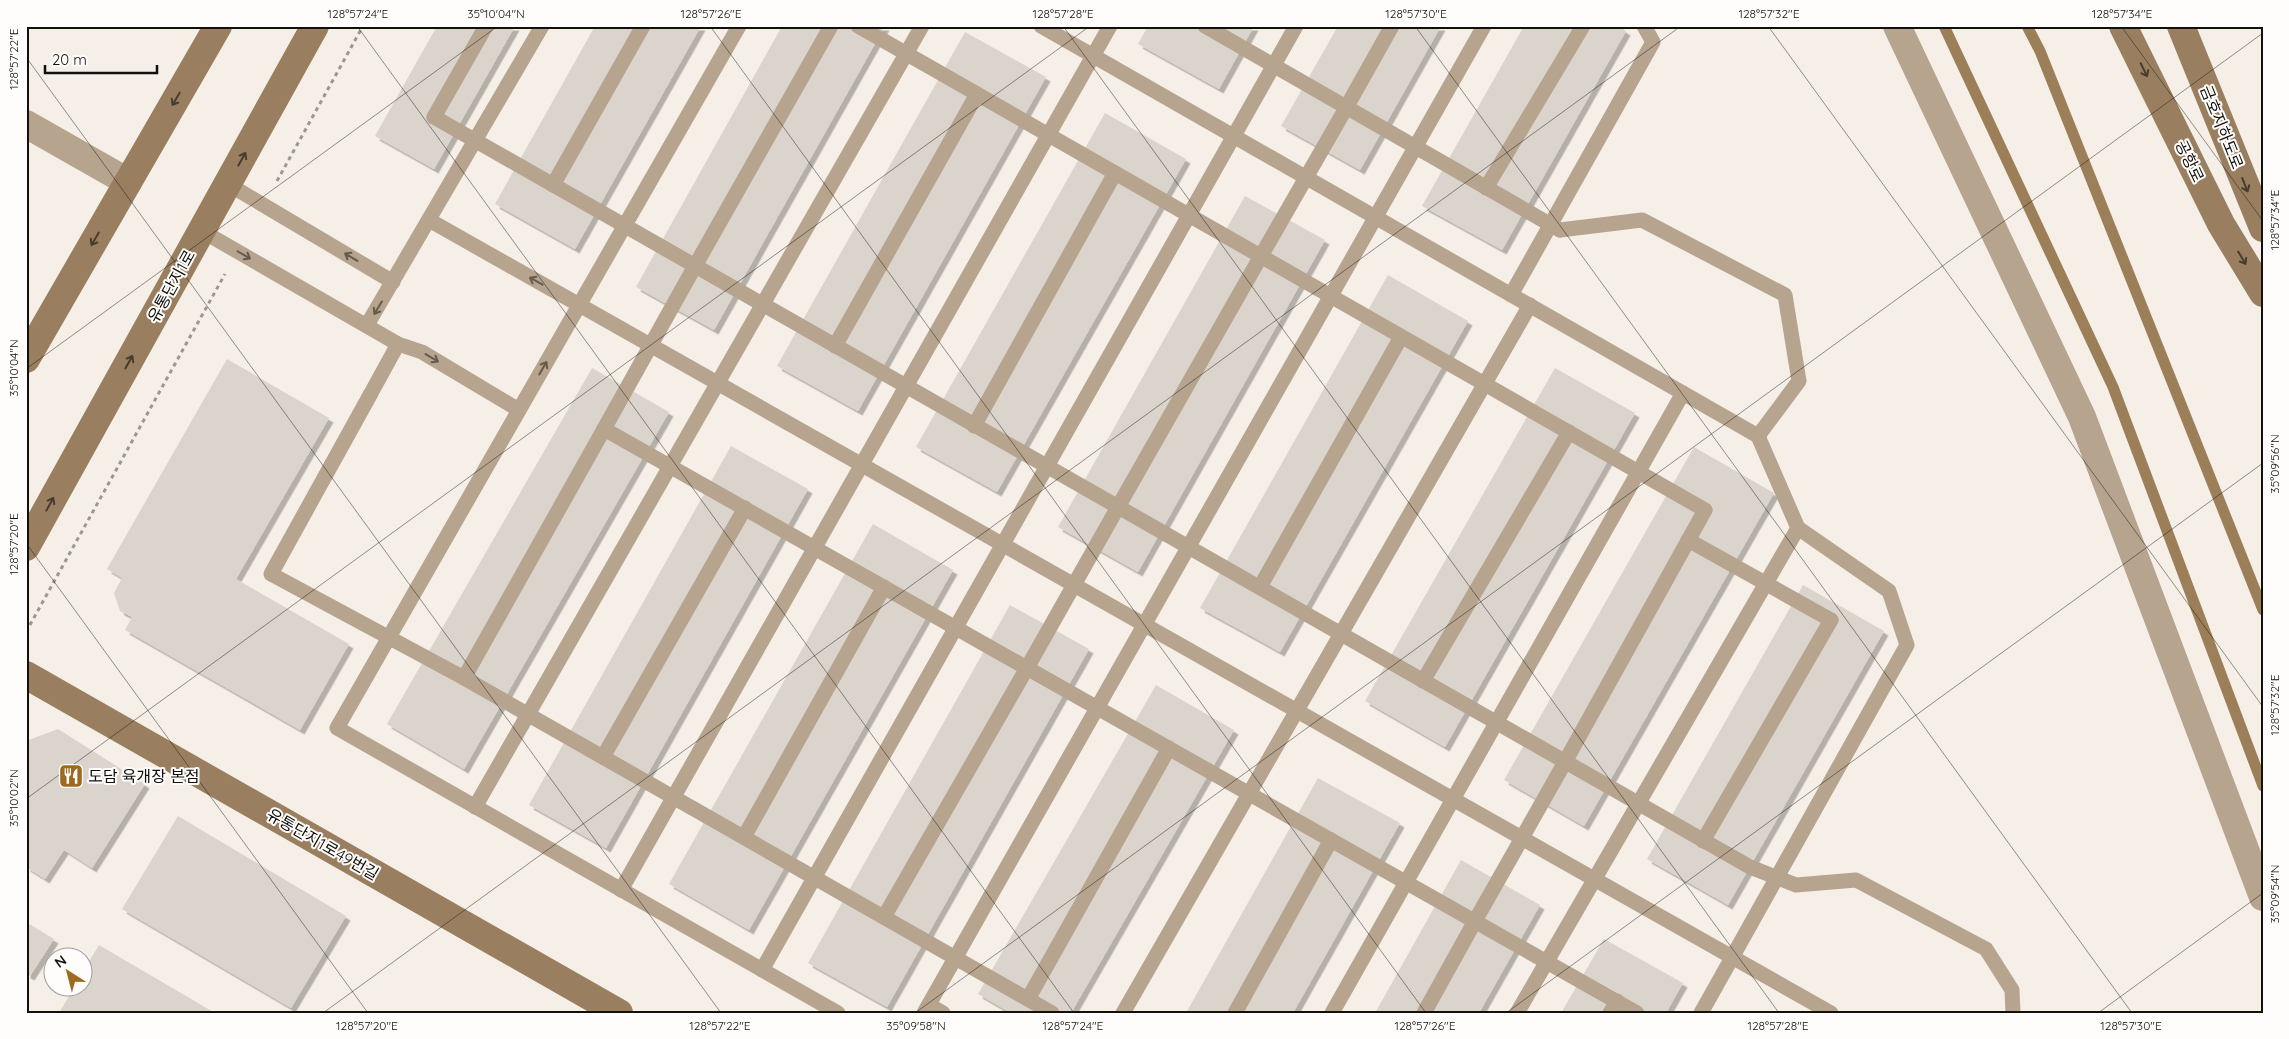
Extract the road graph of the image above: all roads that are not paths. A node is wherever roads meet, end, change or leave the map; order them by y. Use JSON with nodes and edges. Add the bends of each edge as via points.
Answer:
{"nodes":[{"id":1,"x":218,"y":26,"type":"edge"},
{"id":2,"x":316,"y":26,"type":"edge"},
{"id":3,"x":486,"y":26,"type":"edge"},
{"id":4,"x":542,"y":26,"type":"edge"},
{"id":5,"x":643,"y":26,"type":"edge"},
{"id":6,"x":739,"y":26,"type":"edge"},
{"id":7,"x":831,"y":26,"type":"edge"},
{"id":8,"x":858,"y":26,"type":"edge"},
{"id":9,"x":922,"y":26,"type":"edge"},
{"id":10,"x":1041,"y":26,"type":"edge"},
{"id":11,"x":1110,"y":26,"type":"edge"},
{"id":12,"x":1205,"y":26,"type":"edge"},
{"id":13,"x":1296,"y":26,"type":"edge"},
{"id":14,"x":1392,"y":26,"type":"edge"},
{"id":15,"x":1484,"y":26,"type":"edge"},
{"id":16,"x":1583,"y":26,"type":"edge"},
{"id":17,"x":1644,"y":26,"type":"edge"},
{"id":18,"x":1897,"y":26,"type":"edge"},
{"id":19,"x":2122,"y":26,"type":"edge"},
{"id":20,"x":2181,"y":26,"type":"edge"},
{"id":21,"x":1093,"y":56,"type":"junction"},
{"id":22,"x":977,"y":94,"type":"junction"},
{"id":23,"x":1346,"y":108,"type":"junction"},
{"id":24,"x":26,"y":124,"type":"edge"},
{"id":25,"x":1234,"y":136,"type":"junction"},
{"id":26,"x":1115,"y":173,"type":"junction"},
{"id":27,"x":128,"y":182,"type":"junction"},
{"id":28,"x":228,"y":184,"type":"junction"},
{"id":29,"x":553,"y":185,"type":"junction"},
{"id":30,"x":1486,"y":188,"type":"junction"},
{"id":31,"x":1376,"y":218,"type":"junction"},
{"id":32,"x":429,"y":220,"type":"junction"},
{"id":33,"x":2263,"y":228,"type":"edge"},
{"id":34,"x":202,"y":230,"type":"junction"},
{"id":35,"x":1261,"y":256,"type":"junction"},
{"id":36,"x":695,"y":266,"type":"junction"},
{"id":37,"x":393,"y":282,"type":"junction"},
{"id":38,"x":2263,"y":293,"type":"edge"},
{"id":39,"x":1511,"y":295,"type":"junction"},
{"id":40,"x":579,"y":305,"type":"junction"},
{"id":41,"x":1530,"y":305,"type":"junction"},
{"id":42,"x":367,"y":325,"type":"junction"},
{"id":43,"x":1401,"y":337,"type":"junction"},
{"id":44,"x":398,"y":344,"type":"junction"},
{"id":45,"x":836,"y":346,"type":"junction"},
{"id":46,"x":26,"y":359,"type":"edge"},
{"id":47,"x":718,"y":383,"type":"junction"},
{"id":48,"x":1683,"y":393,"type":"junction"},
{"id":49,"x":519,"y":410,"type":"junction"},
{"id":50,"x":974,"y":426,"type":"junction"},
{"id":51,"x":604,"y":429,"type":"junction"},
{"id":52,"x":1569,"y":432,"type":"junction"},
{"id":53,"x":1758,"y":436,"type":"junction"},
{"id":54,"x":862,"y":465,"type":"junction"},
{"id":55,"x":1118,"y":507,"type":"junction"},
{"id":56,"x":745,"y":508,"type":"junction"},
{"id":57,"x":1798,"y":528,"type":"junction"},
{"id":58,"x":1688,"y":540,"type":"junction"},
{"id":59,"x":1003,"y":544,"type":"junction"},
{"id":60,"x":26,"y":547,"type":"edge"},
{"id":61,"x":884,"y":587,"type":"junction"},
{"id":62,"x":1260,"y":588,"type":"junction"},
{"id":63,"x":1144,"y":625,"type":"junction"},
{"id":64,"x":1027,"y":668,"type":"junction"},
{"id":65,"x":26,"y":675,"type":"edge"},
{"id":66,"x":464,"y":678,"type":"junction"},
{"id":67,"x":1423,"y":681,"type":"junction"},
{"id":68,"x":1296,"y":711,"type":"junction"},
{"id":69,"x":1169,"y":748,"type":"junction"},
{"id":70,"x":603,"y":757,"type":"junction"},
{"id":71,"x":1565,"y":762,"type":"junction"},
{"id":72,"x":1453,"y":799,"type":"junction"},
{"id":73,"x":475,"y":807,"type":"junction"},
{"id":74,"x":744,"y":837,"type":"junction"},
{"id":75,"x":1331,"y":840,"type":"junction"},
{"id":76,"x":1703,"y":841,"type":"junction"},
{"id":77,"x":1595,"y":879,"type":"junction"},
{"id":78,"x":621,"y":890,"type":"junction"},
{"id":79,"x":2263,"y":897,"type":"edge"},
{"id":80,"x":884,"y":917,"type":"junction"},
{"id":81,"x":1475,"y":921,"type":"junction"},
{"id":82,"x":1732,"y":957,"type":"junction"},
{"id":83,"x":762,"y":970,"type":"junction"},
{"id":84,"x":1028,"y":999,"type":"junction"},
{"id":85,"x":1613,"y":1007,"type":"edge"},
{"id":86,"x":927,"y":1009,"type":"edge"},
{"id":87,"x":619,"y":1013,"type":"edge"},
{"id":88,"x":838,"y":1013,"type":"edge"},
{"id":89,"x":943,"y":1013,"type":"edge"},
{"id":90,"x":1052,"y":1013,"type":"edge"},
{"id":91,"x":1123,"y":1013,"type":"edge"},
{"id":92,"x":1234,"y":1013,"type":"edge"},
{"id":93,"x":1332,"y":1013,"type":"edge"},
{"id":94,"x":1424,"y":1013,"type":"edge"},
{"id":95,"x":1517,"y":1013,"type":"edge"},
{"id":96,"x":1638,"y":1013,"type":"edge"},
{"id":97,"x":1701,"y":1013,"type":"edge"},
{"id":98,"x":1831,"y":1013,"type":"edge"},
{"id":99,"x":2013,"y":1013,"type":"edge"}],
"edges":[{"from":1,"to":27,"type":"main road","one_way":true},
{"from":28,"to":2,"type":"main road","name":"유통단지1로","one_way":true},
{"from":3,"to":29,"type":"lane","bridge":true,"via":[[434,117]]},
{"from":4,"to":32,"type":"lane"},
{"from":5,"to":29,"type":"lane"},
{"from":6,"to":40,"type":"lane"},
{"from":7,"to":36,"type":"lane"},
{"from":8,"to":22,"type":"lane","bridge":true},
{"from":9,"to":47,"type":"lane"},
{"from":10,"to":21,"type":"lane"},
{"from":11,"to":21,"type":"lane"},
{"from":12,"to":23,"type":"lane","bridge":true},
{"from":13,"to":25,"type":"lane"},
{"from":14,"to":23,"type":"lane"},
{"from":15,"to":31,"type":"lane"},
{"from":16,"to":30,"type":"lane"},
{"from":17,"to":39,"type":"lane","via":[[1653,42]]},
{"from":18,"to":79,"type":"street","via":[[2082,417]]},
{"from":19,"to":38,"type":"main road","name":"공항로","one_way":true,"via":[[2221,224]]},
{"from":20,"to":33,"type":"main road","name":"금호지하도로","one_way":true},
{"from":21,"to":25,"type":"lane"},
{"from":21,"to":54,"type":"lane"},
{"from":22,"to":26,"type":"lane","bridge":true},
{"from":22,"to":45,"type":"lane"},
{"from":23,"to":30,"type":"lane","bridge":true},
{"from":23,"to":35,"type":"lane","bridge":true},
{"from":24,"to":27,"type":"street"},
{"from":25,"to":31,"type":"lane"},
{"from":25,"to":59,"type":"lane"},
{"from":26,"to":35,"type":"lane","bridge":true},
{"from":26,"to":50,"type":"lane"},
{"from":27,"to":46,"type":"main road","one_way":true},
{"from":28,"to":34,"type":"main road","name":"유통단지1로"},
{"from":37,"to":28,"type":"lane","one_way":true},
{"from":29,"to":36,"type":"lane","bridge":true},
{"from":30,"to":53,"type":"lane","bridge":true,"via":[[1560,230],[1642,220],[1785,295],[1799,381]]},
{"from":31,"to":39,"type":"lane"},
{"from":31,"to":63,"type":"lane"},
{"from":32,"to":37,"type":"lane"},
{"from":40,"to":32,"type":"lane","one_way":true},
{"from":34,"to":42,"type":"lane","one_way":true},
{"from":60,"to":34,"type":"main road","name":"유통단지1로","one_way":true},
{"from":35,"to":43,"type":"lane","bridge":true},
{"from":35,"to":55,"type":"lane"},
{"from":36,"to":45,"type":"lane","bridge":true},
{"from":36,"to":51,"type":"lane","bridge":true},
{"from":37,"to":42,"type":"lane","one_way":true},
{"from":39,"to":41,"type":"lane"},
{"from":40,"to":47,"type":"lane"},
{"from":49,"to":40,"type":"lane","one_way":true},
{"from":41,"to":48,"type":"lane"},
{"from":41,"to":68,"type":"lane"},
{"from":42,"to":44,"type":"lane"},
{"from":43,"to":52,"type":"lane","bridge":true},
{"from":43,"to":62,"type":"lane"},
{"from":44,"to":49,"type":"lane","one_way":true,"via":[[422,352]]},
{"from":44,"to":66,"type":"lane","bridge":true,"via":[[271,574]]},
{"from":45,"to":50,"type":"lane","bridge":true},
{"from":47,"to":54,"type":"lane"},
{"from":47,"to":73,"type":"lane"},
{"from":48,"to":53,"type":"lane"},
{"from":48,"to":72,"type":"lane"},
{"from":49,"to":73,"type":"lane","via":[[337,728]]},
{"from":50,"to":55,"type":"lane","bridge":true},
{"from":51,"to":56,"type":"lane","bridge":true},
{"from":51,"to":66,"type":"lane"},
{"from":52,"to":58,"type":"lane","bridge":true,"via":[[1705,510]]},
{"from":52,"to":67,"type":"lane"},
{"from":53,"to":57,"type":"lane"},
{"from":54,"to":59,"type":"lane"},
{"from":54,"to":78,"type":"lane"},
{"from":55,"to":62,"type":"lane","bridge":true},
{"from":55,"to":64,"type":"lane","bridge":true},
{"from":56,"to":61,"type":"lane","bridge":true},
{"from":56,"to":70,"type":"lane"},
{"from":57,"to":77,"type":"lane"},
{"from":57,"to":82,"type":"lane","via":[[1889,591],[1907,645]]},
{"from":58,"to":71,"type":"lane"},
{"from":58,"to":76,"type":"lane","bridge":true,"via":[[1831,620]]},
{"from":59,"to":63,"type":"lane"},
{"from":59,"to":83,"type":"lane"},
{"from":61,"to":64,"type":"lane","bridge":true},
{"from":61,"to":74,"type":"lane"},
{"from":62,"to":67,"type":"lane","bridge":true},
{"from":63,"to":68,"type":"lane"},
{"from":63,"to":86,"type":"lane"},
{"from":64,"to":69,"type":"lane","bridge":true},
{"from":64,"to":80,"type":"lane"},
{"from":65,"to":87,"type":"main road","name":"유통단지1로49번길"},
{"from":66,"to":70,"type":"lane","bridge":true},
{"from":67,"to":71,"type":"lane","bridge":true},
{"from":68,"to":72,"type":"lane"},
{"from":68,"to":91,"type":"lane"},
{"from":69,"to":75,"type":"lane","bridge":true},
{"from":69,"to":84,"type":"lane"},
{"from":70,"to":74,"type":"lane","bridge":true},
{"from":71,"to":76,"type":"lane","bridge":true},
{"from":71,"to":81,"type":"lane","bridge":true},
{"from":72,"to":77,"type":"lane"},
{"from":72,"to":93,"type":"lane"},
{"from":73,"to":78,"type":"lane"},
{"from":74,"to":80,"type":"lane","bridge":true},
{"from":75,"to":81,"type":"lane","bridge":true},
{"from":75,"to":92,"type":"lane"},
{"from":76,"to":99,"type":"lane","bridge":true,"via":[[1750,867],[1796,885],[1856,880],[1986,949],[2012,990]]},
{"from":77,"to":82,"type":"lane"},
{"from":77,"to":95,"type":"lane"},
{"from":78,"to":83,"type":"lane"},
{"from":80,"to":84,"type":"lane","bridge":true},
{"from":81,"to":85,"type":"lane","bridge":true},
{"from":81,"to":94,"type":"lane"},
{"from":82,"to":97,"type":"lane"},
{"from":82,"to":98,"type":"lane"},
{"from":83,"to":88,"type":"lane"},
{"from":84,"to":90,"type":"lane","bridge":true},
{"from":85,"to":96,"type":"lane","bridge":true},
{"from":86,"to":89,"type":"lane"}]}
